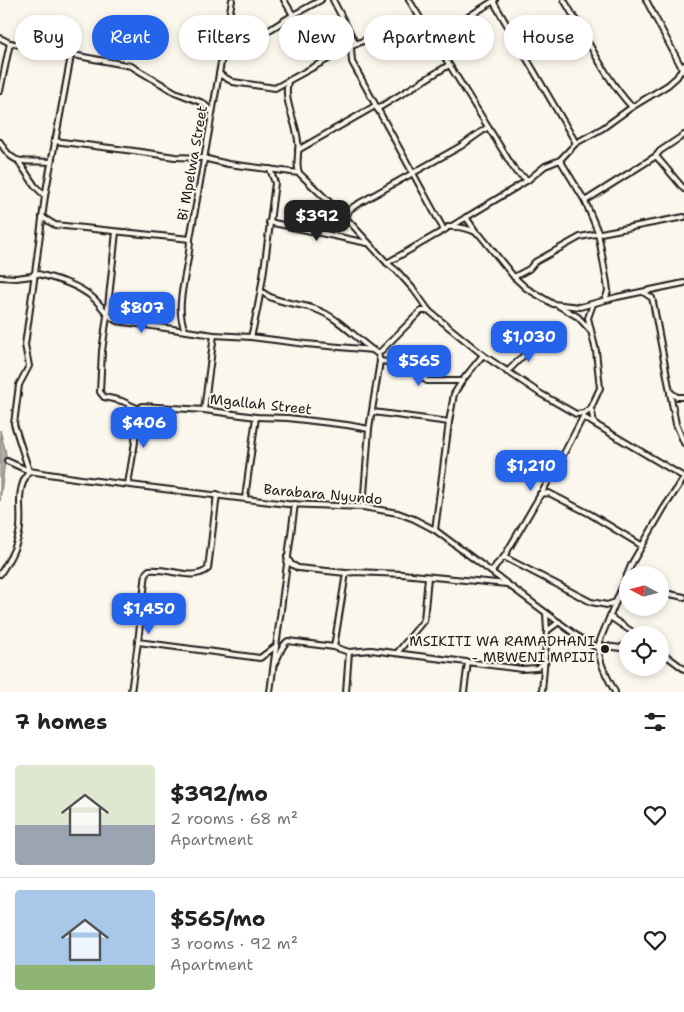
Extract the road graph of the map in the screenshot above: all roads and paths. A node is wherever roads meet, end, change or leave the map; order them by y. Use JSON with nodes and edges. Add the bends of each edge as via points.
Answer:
{"nodes":[{"id":1,"x":232,"y":0,"type":"edge"},
{"id":2,"x":284,"y":0,"type":"edge"},
{"id":3,"x":321,"y":0,"type":"edge"},
{"id":4,"x":333,"y":0,"type":"edge"},
{"id":5,"x":409,"y":0,"type":"edge"},
{"id":6,"x":564,"y":0,"type":"edge"},
{"id":7,"x":646,"y":0,"type":"edge"},
{"id":8,"x":494,"y":1,"type":"edge"},
{"id":9,"x":229,"y":15,"type":"edge"},
{"id":10,"x":293,"y":15,"type":"joint"},
{"id":11,"x":417,"y":15,"type":"edge"},
{"id":12,"x":472,"y":15,"type":"edge"},
{"id":13,"x":0,"y":38,"type":"edge"},
{"id":14,"x":364,"y":40,"type":"edge"},
{"id":15,"x":10,"y":43,"type":"junction"},
{"id":16,"x":15,"y":44,"type":"edge"},
{"id":17,"x":356,"y":44,"type":"joint"},
{"id":18,"x":82,"y":58,"type":"edge"},
{"id":19,"x":70,"y":60,"type":"edge"},
{"id":20,"x":221,"y":60,"type":"edge"},
{"id":21,"x":328,"y":60,"type":"edge"},
{"id":22,"x":352,"y":60,"type":"edge"},
{"id":23,"x":446,"y":60,"type":"edge"},
{"id":24,"x":449,"y":65,"type":"junction"},
{"id":25,"x":683,"y":68,"type":"edge"},
{"id":26,"x":219,"y":74,"type":"junction"},
{"id":27,"x":677,"y":77,"type":"junction"},
{"id":28,"x":684,"y":77,"type":"edge"},
{"id":29,"x":288,"y":81,"type":"junction"},
{"id":30,"x":1,"y":83,"type":"edge"},
{"id":31,"x":0,"y":91,"type":"edge"},
{"id":32,"x":632,"y":107,"type":"junction"},
{"id":33,"x":376,"y":108,"type":"junction"},
{"id":34,"x":212,"y":112,"type":"junction"},
{"id":35,"x":488,"y":127,"type":"junction"},
{"id":36,"x":684,"y":135,"type":"edge"},
{"id":37,"x":54,"y":141,"type":"junction"},
{"id":38,"x":0,"y":142,"type":"edge"},
{"id":39,"x":576,"y":143,"type":"junction"},
{"id":40,"x":298,"y":150,"type":"junction"},
{"id":41,"x":656,"y":156,"type":"junction"},
{"id":42,"x":203,"y":158,"type":"junction"},
{"id":43,"x":560,"y":160,"type":"junction"},
{"id":44,"x":19,"y":162,"type":"junction"},
{"id":45,"x":51,"y":162,"type":"junction"},
{"id":46,"x":270,"y":169,"type":"junction"},
{"id":47,"x":299,"y":173,"type":"junction"},
{"id":48,"x":412,"y":173,"type":"junction"},
{"id":49,"x":528,"y":180,"type":"junction"},
{"id":50,"x":684,"y":189,"type":"edge"},
{"id":51,"x":44,"y":196,"type":"junction"},
{"id":52,"x":585,"y":201,"type":"junction"},
{"id":53,"x":42,"y":217,"type":"junction"},
{"id":54,"x":684,"y":217,"type":"edge"},
{"id":55,"x":346,"y":218,"type":"junction"},
{"id":56,"x":464,"y":218,"type":"junction"},
{"id":57,"x":269,"y":222,"type":"junction"},
{"id":58,"x":446,"y":229,"type":"junction"},
{"id":59,"x":116,"y":232,"type":"junction"},
{"id":60,"x":476,"y":232,"type":"junction"},
{"id":61,"x":598,"y":232,"type":"junction"},
{"id":62,"x":190,"y":239,"type":"junction"},
{"id":63,"x":369,"y":244,"type":"junction"},
{"id":64,"x":387,"y":262,"type":"junction"},
{"id":65,"x":34,"y":273,"type":"junction"},
{"id":66,"x":0,"y":277,"type":"edge"},
{"id":67,"x":514,"y":277,"type":"junction"},
{"id":68,"x":684,"y":284,"type":"edge"},
{"id":69,"x":655,"y":290,"type":"junction"},
{"id":70,"x":261,"y":291,"type":"junction"},
{"id":71,"x":608,"y":291,"type":"junction"},
{"id":72,"x":643,"y":292,"type":"junction"},
{"id":73,"x":617,"y":297,"type":"junction"},
{"id":74,"x":652,"y":298,"type":"junction"},
{"id":75,"x":605,"y":300,"type":"junction"},
{"id":76,"x":424,"y":303,"type":"junction"},
{"id":77,"x":593,"y":304,"type":"junction"},
{"id":78,"x":557,"y":305,"type":"junction"},
{"id":79,"x":580,"y":307,"type":"junction"},
{"id":80,"x":421,"y":311,"type":"junction"},
{"id":81,"x":429,"y":311,"type":"junction"},
{"id":82,"x":107,"y":316,"type":"junction"},
{"id":83,"x":589,"y":316,"type":"junction"},
{"id":84,"x":185,"y":330,"type":"junction"},
{"id":85,"x":590,"y":330,"type":"junction"},
{"id":86,"x":214,"y":336,"type":"junction"},
{"id":87,"x":251,"y":337,"type":"junction"},
{"id":88,"x":528,"y":343,"type":"dead end"},
{"id":89,"x":373,"y":350,"type":"junction"},
{"id":90,"x":378,"y":354,"type":"junction"},
{"id":91,"x":483,"y":355,"type":"junction"},
{"id":92,"x":380,"y":361,"type":"junction"},
{"id":93,"x":507,"y":372,"type":"junction"},
{"id":94,"x":462,"y":381,"type":"junction"},
{"id":95,"x":670,"y":392,"type":"junction"},
{"id":96,"x":677,"y":397,"type":"junction"},
{"id":97,"x":684,"y":397,"type":"edge"},
{"id":98,"x":672,"y":401,"type":"junction"},
{"id":99,"x":137,"y":408,"type":"junction"},
{"id":100,"x":591,"y":408,"type":"junction"},
{"id":101,"x":204,"y":410,"type":"junction"},
{"id":102,"x":373,"y":412,"type":"junction"},
{"id":103,"x":576,"y":414,"type":"junction"},
{"id":104,"x":256,"y":418,"type":"junction"},
{"id":105,"x":583,"y":418,"type":"junction"},
{"id":106,"x":449,"y":422,"type":"junction"},
{"id":107,"x":594,"y":423,"type":"junction"},
{"id":108,"x":369,"y":429,"type":"junction"},
{"id":109,"x":684,"y":444,"type":"edge"},
{"id":110,"x":7,"y":461,"type":"dead end"},
{"id":111,"x":29,"y":471,"type":"junction"},
{"id":112,"x":684,"y":478,"type":"edge"},
{"id":113,"x":128,"y":484,"type":"junction"},
{"id":114,"x":545,"y":486,"type":"junction"},
{"id":115,"x":549,"y":493,"type":"junction"},
{"id":116,"x":217,"y":494,"type":"junction"},
{"id":117,"x":540,"y":494,"type":"junction"},
{"id":118,"x":245,"y":498,"type":"junction"},
{"id":119,"x":294,"y":504,"type":"junction"},
{"id":120,"x":363,"y":507,"type":"junction"},
{"id":121,"x":434,"y":530,"type":"junction"},
{"id":122,"x":641,"y":545,"type":"junction"},
{"id":123,"x":504,"y":556,"type":"junction"},
{"id":124,"x":287,"y":557,"type":"junction"},
{"id":125,"x":492,"y":572,"type":"junction"},
{"id":126,"x":346,"y":573,"type":"junction"},
{"id":127,"x":0,"y":574,"type":"edge"},
{"id":128,"x":428,"y":577,"type":"junction"},
{"id":129,"x":507,"y":584,"type":"junction"},
{"id":130,"x":669,"y":594,"type":"edge"},
{"id":131,"x":618,"y":597,"type":"joint"},
{"id":132,"x":684,"y":597,"type":"edge"},
{"id":133,"x":616,"y":602,"type":"junction"},
{"id":134,"x":546,"y":614,"type":"junction"},
{"id":135,"x":610,"y":617,"type":"junction"},
{"id":136,"x":559,"y":622,"type":"junction"},
{"id":137,"x":624,"y":626,"type":"edge"},
{"id":138,"x":547,"y":631,"type":"junction"},
{"id":139,"x":138,"y":642,"type":"junction"},
{"id":140,"x":276,"y":646,"type":"junction"},
{"id":141,"x":334,"y":646,"type":"junction"},
{"id":142,"x":598,"y":647,"type":"junction"},
{"id":143,"x":619,"y":648,"type":"edge"},
{"id":144,"x":349,"y":652,"type":"junction"},
{"id":145,"x":397,"y":653,"type":"junction"},
{"id":146,"x":669,"y":658,"type":"edge"},
{"id":147,"x":546,"y":661,"type":"junction"},
{"id":148,"x":468,"y":662,"type":"junction"},
{"id":149,"x":274,"y":664,"type":"junction"},
{"id":150,"x":684,"y":669,"type":"edge"},
{"id":151,"x":130,"y":692,"type":"edge"},
{"id":152,"x":270,"y":692,"type":"edge"},
{"id":153,"x":346,"y":692,"type":"edge"},
{"id":154,"x":464,"y":692,"type":"edge"},
{"id":155,"x":542,"y":692,"type":"edge"},
{"id":156,"x":615,"y":692,"type":"edge"}],
"edges":[{"from":1,"to":9,"type":"street","name":"Bi Mpelwa Street"},
{"from":2,"to":10,"type":"street"},
{"from":3,"to":10,"type":"street"},
{"from":4,"to":17,"type":"street"},
{"from":5,"to":11,"type":"street"},
{"from":6,"to":32,"type":"street","via":[[587,42],[622,97]]},
{"from":7,"to":25,"type":"street"},
{"from":8,"to":12,"type":"street"},
{"from":8,"to":39,"type":"street"},
{"from":13,"to":15,"type":"street"},
{"from":14,"to":17,"type":"street"},
{"from":15,"to":16,"type":"street"},
{"from":15,"to":30,"type":"street"},
{"from":18,"to":34,"type":"street","via":[[130,66],[175,92],[203,103]]},
{"from":19,"to":37,"type":"street"},
{"from":20,"to":26,"type":"street","name":"Bi Mpelwa Street"},
{"from":21,"to":29,"type":"street"},
{"from":22,"to":33,"type":"street"},
{"from":23,"to":24,"type":"street"},
{"from":24,"to":33,"type":"street"},
{"from":24,"to":35,"type":"street"},
{"from":25,"to":27,"type":"street"},
{"from":26,"to":29,"type":"street","via":[[233,82],[273,88]]},
{"from":26,"to":34,"type":"street","name":"Bi Mpelwa Street"},
{"from":27,"to":28,"type":"street"},
{"from":27,"to":32,"type":"street"},
{"from":29,"to":40,"type":"street","via":[[286,98],[298,138]]},
{"from":30,"to":31,"type":"street"},
{"from":32,"to":39,"type":"street"},
{"from":33,"to":40,"type":"street"},
{"from":33,"to":48,"type":"street"},
{"from":34,"to":42,"type":"street","name":"Bi Mpelwa Street"},
{"from":35,"to":48,"type":"street"},
{"from":35,"to":49,"type":"street","via":[[516,172]]},
{"from":36,"to":41,"type":"street"},
{"from":37,"to":42,"type":"street","via":[[174,158]]},
{"from":37,"to":45,"type":"street"},
{"from":38,"to":44,"type":"street","via":[[11,158]]},
{"from":39,"to":43,"type":"street"},
{"from":40,"to":47,"type":"street"},
{"from":41,"to":50,"type":"street"},
{"from":41,"to":52,"type":"street"},
{"from":42,"to":46,"type":"street"},
{"from":42,"to":62,"type":"street","name":"Bi Mpelwa Street"},
{"from":43,"to":49,"type":"street"},
{"from":43,"to":52,"type":"street"},
{"from":44,"to":45,"type":"street"},
{"from":44,"to":51,"type":"street"},
{"from":45,"to":51,"type":"street"},
{"from":46,"to":47,"type":"street"},
{"from":46,"to":57,"type":"street","via":[[275,183]]},
{"from":47,"to":55,"type":"street"},
{"from":48,"to":55,"type":"street","via":[[356,205]]},
{"from":48,"to":58,"type":"street"},
{"from":49,"to":56,"type":"street"},
{"from":51,"to":53,"type":"street"},
{"from":52,"to":61,"type":"street"},
{"from":53,"to":59,"type":"street","via":[[55,225]]},
{"from":53,"to":65,"type":"street"},
{"from":54,"to":61,"type":"street"},
{"from":55,"to":63,"type":"street"},
{"from":56,"to":58,"type":"street"},
{"from":56,"to":60,"type":"street"},
{"from":57,"to":63,"type":"street"},
{"from":57,"to":70,"type":"street"},
{"from":58,"to":60,"type":"street","via":[[455,226]]},
{"from":58,"to":64,"type":"street"},
{"from":59,"to":62,"type":"street"},
{"from":59,"to":82,"type":"street"},
{"from":60,"to":67,"type":"street"},
{"from":61,"to":67,"type":"street","via":[[580,237]]},
{"from":61,"to":71,"type":"street"},
{"from":62,"to":84,"type":"street","name":"Bi Mpelwa Street","via":[[180,316]]},
{"from":63,"to":64,"type":"street"},
{"from":64,"to":76,"type":"street"},
{"from":65,"to":66,"type":"street","via":[[27,278]]},
{"from":65,"to":82,"type":"street","via":[[63,280],[76,287],[100,304]]},
{"from":65,"to":111,"type":"street","via":[[25,345],[29,366],[19,385],[14,424]]},
{"from":67,"to":78,"type":"street","via":[[545,301]]},
{"from":68,"to":69,"type":"street"},
{"from":69,"to":72,"type":"street"},
{"from":69,"to":74,"type":"street"},
{"from":70,"to":87,"type":"street"},
{"from":70,"to":89,"type":"street","via":[[270,297],[326,314]]},
{"from":71,"to":73,"type":"street"},
{"from":71,"to":75,"type":"street"},
{"from":72,"to":73,"type":"street"},
{"from":72,"to":74,"type":"street"},
{"from":73,"to":75,"type":"street"},
{"from":74,"to":95,"type":"street"},
{"from":75,"to":77,"type":"street"},
{"from":76,"to":80,"type":"street"},
{"from":76,"to":81,"type":"street"},
{"from":77,"to":79,"type":"street"},
{"from":77,"to":83,"type":"street"},
{"from":78,"to":79,"type":"street"},
{"from":78,"to":85,"type":"street","via":[[578,317]]},
{"from":79,"to":83,"type":"street"},
{"from":80,"to":81,"type":"street"},
{"from":80,"to":90,"type":"street"},
{"from":81,"to":91,"type":"street"},
{"from":82,"to":84,"type":"street","via":[[117,321]]},
{"from":82,"to":99,"type":"street","via":[[100,392],[104,397]]},
{"from":83,"to":85,"type":"street"},
{"from":84,"to":86,"type":"street"},
{"from":85,"to":100,"type":"street","via":[[600,380]]},
{"from":86,"to":87,"type":"street"},
{"from":86,"to":101,"type":"street"},
{"from":87,"to":89,"type":"street"},
{"from":88,"to":93,"type":"street","via":[[526,353]]},
{"from":89,"to":90,"type":"street"},
{"from":90,"to":92,"type":"street"},
{"from":91,"to":93,"type":"street"},
{"from":91,"to":94,"type":"street"},
{"from":92,"to":94,"type":"street","via":[[402,364],[427,381]]},
{"from":92,"to":102,"type":"street"},
{"from":93,"to":103,"type":"street"},
{"from":94,"to":106,"type":"street","via":[[454,394]]},
{"from":95,"to":96,"type":"street"},
{"from":95,"to":98,"type":"street"},
{"from":96,"to":97,"type":"street"},
{"from":96,"to":98,"type":"street"},
{"from":98,"to":109,"type":"street"},
{"from":99,"to":101,"type":"street","name":"Mgallah Street","via":[[145,405]]},
{"from":99,"to":113,"type":"street"},
{"from":100,"to":103,"type":"street"},
{"from":100,"to":107,"type":"street"},
{"from":101,"to":104,"type":"street","name":"Mgallah Street"},
{"from":102,"to":106,"type":"street"},
{"from":102,"to":108,"type":"street"},
{"from":103,"to":105,"type":"street"},
{"from":104,"to":108,"type":"street","name":"Mgallah Street","via":[[288,418]]},
{"from":104,"to":118,"type":"street"},
{"from":105,"to":107,"type":"street"},
{"from":105,"to":114,"type":"street"},
{"from":106,"to":121,"type":"street"},
{"from":107,"to":112,"type":"street"},
{"from":108,"to":120,"type":"street"},
{"from":110,"to":111,"type":"street","name":"Barabara Nyundo"},
{"from":111,"to":113,"type":"street","name":"Barabara Nyundo"},
{"from":111,"to":127,"type":"street","via":[[22,483],[19,530],[12,555]]},
{"from":112,"to":122,"type":"street"},
{"from":113,"to":116,"type":"street","name":"Barabara Nyundo"},
{"from":114,"to":115,"type":"street"},
{"from":114,"to":117,"type":"street"},
{"from":115,"to":117,"type":"street"},
{"from":115,"to":122,"type":"street"},
{"from":116,"to":118,"type":"street","name":"Barabara Nyundo"},
{"from":116,"to":139,"type":"street","via":[[208,568],[197,575],[156,569],[147,571]]},
{"from":117,"to":123,"type":"street"},
{"from":118,"to":119,"type":"street","name":"Barabara Nyundo"},
{"from":119,"to":120,"type":"street","name":"Barabara Nyundo"},
{"from":119,"to":124,"type":"street"},
{"from":120,"to":121,"type":"street","name":"Barabara Nyundo","via":[[398,513]]},
{"from":121,"to":125,"type":"street","name":"Barabara Nyundo"},
{"from":122,"to":131,"type":"street"},
{"from":123,"to":125,"type":"street"},
{"from":123,"to":133,"type":"street","via":[[592,602],[607,605]]},
{"from":124,"to":126,"type":"street","via":[[296,567]]},
{"from":124,"to":140,"type":"street"},
{"from":125,"to":129,"type":"street","name":"Barabara Nyundo"},
{"from":126,"to":128,"type":"street"},
{"from":126,"to":141,"type":"street"},
{"from":128,"to":129,"type":"street"},
{"from":128,"to":145,"type":"street","via":[[424,620]]},
{"from":129,"to":134,"type":"street","name":"Barabara Nyundo"},
{"from":130,"to":132,"type":"street"},
{"from":131,"to":133,"type":"street"},
{"from":133,"to":135,"type":"street"},
{"from":134,"to":136,"type":"street","name":"Barabara Nyundo"},
{"from":134,"to":138,"type":"street"},
{"from":135,"to":137,"type":"street"},
{"from":135,"to":142,"type":"street"},
{"from":136,"to":138,"type":"street"},
{"from":136,"to":142,"type":"street","name":"Barabara Nyundo","via":[[584,642]]},
{"from":138,"to":147,"type":"street"},
{"from":139,"to":140,"type":"street","via":[[260,658]]},
{"from":139,"to":151,"type":"street"},
{"from":140,"to":149,"type":"street"},
{"from":141,"to":144,"type":"street"},
{"from":141,"to":149,"type":"street","via":[[288,641],[282,646]]},
{"from":142,"to":143,"type":"street"},
{"from":142,"to":156,"type":"street","via":[[603,668]]},
{"from":144,"to":145,"type":"street"},
{"from":144,"to":153,"type":"street"},
{"from":145,"to":148,"type":"street"},
{"from":146,"to":150,"type":"street"},
{"from":147,"to":148,"type":"street","via":[[532,669]]},
{"from":147,"to":155,"type":"street"},
{"from":148,"to":154,"type":"street"},
{"from":149,"to":152,"type":"street"}]}
